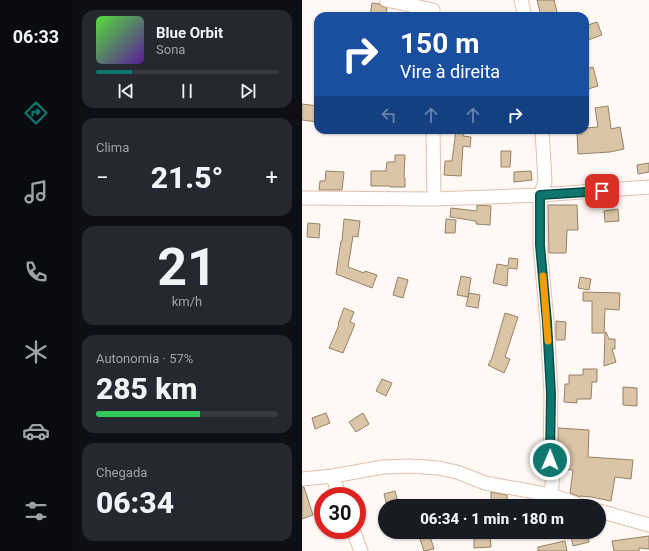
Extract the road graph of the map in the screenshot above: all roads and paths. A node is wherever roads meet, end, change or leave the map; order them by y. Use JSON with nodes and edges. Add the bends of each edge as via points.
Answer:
{"nodes":[{"id":1,"x":386,"y":0,"type":"edge"},
{"id":2,"x":521,"y":0,"type":"edge"},
{"id":3,"x":433,"y":9,"type":"edge"},
{"id":4,"x":524,"y":12,"type":"edge"},
{"id":5,"x":434,"y":134,"type":"edge"},
{"id":6,"x":542,"y":134,"type":"edge"},
{"id":7,"x":649,"y":187,"type":"edge"},
{"id":8,"x":540,"y":195,"type":"junction"},
{"id":9,"x":302,"y":198,"type":"edge"},
{"id":10,"x":434,"y":199,"type":"junction"},
{"id":11,"x":334,"y":476,"type":"junction"},
{"id":12,"x":302,"y":479,"type":"edge"},
{"id":13,"x":337,"y":487,"type":"edge"},
{"id":14,"x":551,"y":495,"type":"junction"},
{"id":15,"x":562,"y":499,"type":"edge"},
{"id":16,"x":606,"y":513,"type":"edge"},
{"id":17,"x":649,"y":525,"type":"edge"},
{"id":18,"x":356,"y":539,"type":"edge"},
{"id":19,"x":361,"y":551,"type":"edge"}],
"edges":[{"from":1,"to":3,"type":"street"},
{"from":2,"to":4,"type":"street"},
{"from":5,"to":10,"type":"street"},
{"from":6,"to":8,"type":"street","via":[[545,182]]},
{"from":7,"to":8,"type":"street"},
{"from":8,"to":10,"type":"street"},
{"from":8,"to":14,"type":"street","via":[[540,245],[551,394]]},
{"from":9,"to":10,"type":"street"},
{"from":11,"to":12,"type":"street"},
{"from":11,"to":13,"type":"street"},
{"from":11,"to":14,"type":"street","via":[[383,467],[438,468],[485,483]]},
{"from":14,"to":15,"type":"street"},
{"from":16,"to":17,"type":"street"},
{"from":18,"to":19,"type":"street"}]}
